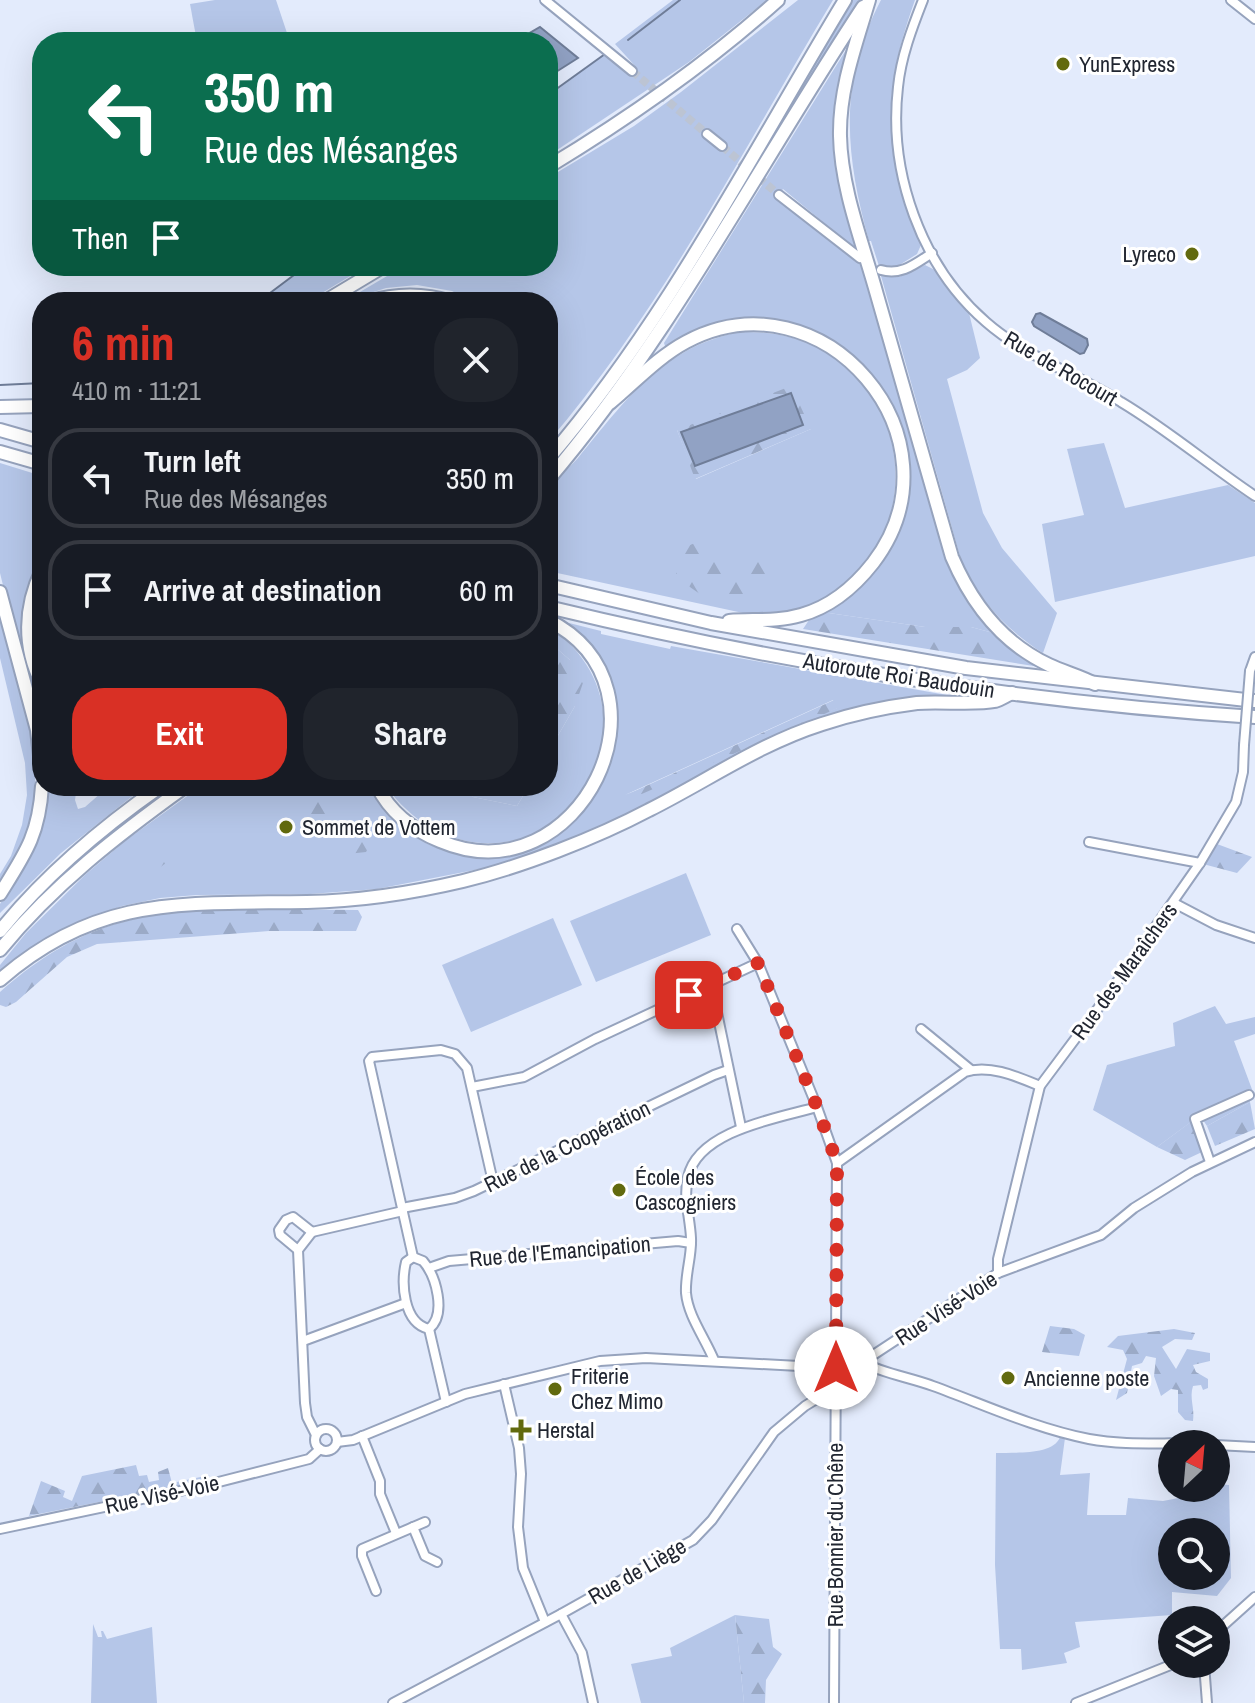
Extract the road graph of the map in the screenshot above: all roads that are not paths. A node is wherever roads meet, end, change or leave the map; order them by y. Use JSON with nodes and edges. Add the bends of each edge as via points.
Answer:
{"nodes":[{"id":1,"x":545,"y":0,"type":"edge"},
{"id":2,"x":778,"y":0,"type":"edge"},
{"id":3,"x":845,"y":0,"type":"edge"},
{"id":4,"x":869,"y":0,"type":"edge"},
{"id":5,"x":923,"y":0,"type":"edge"},
{"id":6,"x":1231,"y":0,"type":"edge"},
{"id":7,"x":1255,"y":19,"type":"edge"},
{"id":8,"x":632,"y":71,"type":"tunnel mouth"},
{"id":9,"x":707,"y":134,"type":"tunnel mouth"},
{"id":10,"x":722,"y":146,"type":"tunnel mouth"},
{"id":11,"x":558,"y":161,"type":"edge"},
{"id":12,"x":779,"y":195,"type":"tunnel mouth"},
{"id":13,"x":932,"y":253,"type":"junction"},
{"id":14,"x":860,"y":258,"type":"dead end"},
{"id":15,"x":881,"y":270,"type":"dead end"},
{"id":16,"x":367,"y":276,"type":"edge"},
{"id":17,"x":341,"y":292,"type":"edge"},
{"id":18,"x":610,"y":403,"type":"junction"},
{"id":19,"x":32,"y":406,"type":"edge"},
{"id":20,"x":0,"y":407,"type":"edge"},
{"id":21,"x":0,"y":430,"type":"edge"},
{"id":22,"x":32,"y":439,"type":"edge"},
{"id":23,"x":558,"y":446,"type":"edge"},
{"id":24,"x":0,"y":452,"type":"edge"},
{"id":25,"x":32,"y":461,"type":"edge"},
{"id":26,"x":558,"y":468,"type":"edge"},
{"id":27,"x":1255,"y":496,"type":"edge"},
{"id":28,"x":558,"y":587,"type":"edge"},
{"id":29,"x":0,"y":592,"type":"edge"},
{"id":30,"x":32,"y":601,"type":"edge"},
{"id":31,"x":558,"y":609,"type":"edge"},
{"id":32,"x":711,"y":623,"type":"junction"},
{"id":33,"x":558,"y":627,"type":"edge"},
{"id":34,"x":1255,"y":657,"type":"edge"},
{"id":35,"x":32,"y":658,"type":"edge"},
{"id":36,"x":1095,"y":684,"type":"junction"},
{"id":37,"x":1012,"y":693,"type":"junction"},
{"id":38,"x":1255,"y":701,"type":"edge"},
{"id":39,"x":32,"y":711,"type":"edge"},
{"id":40,"x":1255,"y":717,"type":"edge"},
{"id":41,"x":1243,"y":764,"type":"junction"},
{"id":42,"x":1255,"y":764,"type":"edge"},
{"id":43,"x":41,"y":796,"type":"edge"},
{"id":44,"x":148,"y":796,"type":"edge"},
{"id":45,"x":173,"y":796,"type":"edge"},
{"id":46,"x":382,"y":796,"type":"edge"},
{"id":47,"x":1089,"y":842,"type":"dead end"},
{"id":48,"x":1200,"y":863,"type":"junction"},
{"id":49,"x":0,"y":894,"type":"edge"},
{"id":50,"x":1174,"y":903,"type":"junction"},
{"id":51,"x":737,"y":929,"type":"dead end"},
{"id":52,"x":0,"y":931,"type":"edge"},
{"id":53,"x":1255,"y":938,"type":"edge"},
{"id":54,"x":0,"y":950,"type":"edge"},
{"id":55,"x":758,"y":963,"type":"junction"},
{"id":56,"x":0,"y":980,"type":"edge"},
{"id":57,"x":711,"y":984,"type":"junction"},
{"id":58,"x":921,"y":1029,"type":"dead end"},
{"id":59,"x":728,"y":1070,"type":"junction"},
{"id":60,"x":971,"y":1070,"type":"junction"},
{"id":61,"x":1040,"y":1086,"type":"junction"},
{"id":62,"x":472,"y":1087,"type":"junction"},
{"id":63,"x":1249,"y":1095,"type":"dead end"},
{"id":64,"x":817,"y":1107,"type":"junction"},
{"id":65,"x":741,"y":1127,"type":"junction"},
{"id":66,"x":1255,"y":1142,"type":"edge"},
{"id":67,"x":1210,"y":1162,"type":"junction"},
{"id":68,"x":837,"y":1163,"type":"junction"},
{"id":69,"x":493,"y":1182,"type":"junction"},
{"id":70,"x":402,"y":1210,"type":"junction"},
{"id":71,"x":312,"y":1232,"type":"junction"},
{"id":72,"x":691,"y":1243,"type":"junction"},
{"id":73,"x":298,"y":1250,"type":"junction"},
{"id":74,"x":413,"y":1257,"type":"junction"},
{"id":75,"x":429,"y":1268,"type":"junction"},
{"id":76,"x":998,"y":1273,"type":"junction"},
{"id":77,"x":406,"y":1303,"type":"junction"},
{"id":78,"x":429,"y":1329,"type":"junction"},
{"id":79,"x":303,"y":1341,"type":"junction"},
{"id":80,"x":714,"y":1360,"type":"junction"},
{"id":81,"x":864,"y":1363,"type":"junction"},
{"id":82,"x":836,"y":1368,"type":"junction"},
{"id":83,"x":504,"y":1384,"type":"junction"},
{"id":84,"x":836,"y":1387,"type":"junction"},
{"id":85,"x":446,"y":1402,"type":"junction"},
{"id":86,"x":316,"y":1435,"type":"junction"},
{"id":87,"x":362,"y":1436,"type":"junction"},
{"id":88,"x":337,"y":1442,"type":"junction"},
{"id":89,"x":1158,"y":1442,"type":"edge"},
{"id":90,"x":1230,"y":1446,"type":"edge"},
{"id":91,"x":1255,"y":1447,"type":"edge"},
{"id":92,"x":320,"y":1449,"type":"junction"},
{"id":93,"x":425,"y":1522,"type":"dead end"},
{"id":94,"x":413,"y":1527,"type":"junction"},
{"id":95,"x":0,"y":1529,"type":"edge"},
{"id":96,"x":396,"y":1533,"type":"junction"},
{"id":97,"x":437,"y":1562,"type":"dead end"},
{"id":98,"x":376,"y":1591,"type":"dead end"},
{"id":99,"x":1255,"y":1597,"type":"edge"},
{"id":100,"x":561,"y":1614,"type":"junction"},
{"id":101,"x":1230,"y":1619,"type":"edge"},
{"id":102,"x":545,"y":1622,"type":"junction"},
{"id":103,"x":1158,"y":1670,"type":"edge"},
{"id":104,"x":1205,"y":1678,"type":"edge"},
{"id":105,"x":393,"y":1703,"type":"edge"},
{"id":106,"x":593,"y":1703,"type":"edge"},
{"id":107,"x":834,"y":1703,"type":"edge"},
{"id":108,"x":1076,"y":1703,"type":"edge"},
{"id":109,"x":1207,"y":1703,"type":"edge"}],
"edges":[{"from":1,"to":8,"type":"street"},
{"from":2,"to":11,"type":"highway","via":[[684,76]]},
{"from":3,"to":23,"type":"highway","via":[[662,303]]},
{"from":4,"to":18,"type":"highway","via":[[673,313]]},
{"from":4,"to":36,"type":"highway","via":[[845,86],[843,162],[952,557],[966,588],[999,631],[1049,665]]},
{"from":5,"to":13,"type":"street","name":"Rue de Rocourt","via":[[905,53],[896,117],[905,190]]},
{"from":6,"to":7,"type":"street"},
{"from":9,"to":10,"type":"street"},
{"from":12,"to":14,"type":"street"},
{"from":13,"to":15,"type":"street","via":[[900,272]]},
{"from":13,"to":27,"type":"street","name":"Rue de Rocourt","via":[[970,306],[1001,334],[1120,401]]},
{"from":16,"to":17,"type":"highway"},
{"from":18,"to":26,"type":"highway"},
{"from":18,"to":32,"type":"highway","via":[[688,341],[762,325],[812,337],[840,351],[862,371],[891,413],[899,435],[903,489],[896,522],[865,574],[824,606],[803,614]]},
{"from":19,"to":20,"type":"highway"},
{"from":21,"to":22,"type":"highway"},
{"from":24,"to":25,"type":"highway"},
{"from":28,"to":32,"type":"highway"},
{"from":29,"to":39,"type":"highway"},
{"from":30,"to":35,"type":"highway","via":[[27,633]]},
{"from":31,"to":37,"type":"highway","name":"Autoroute Roi Baudouin","via":[[820,663]]},
{"from":32,"to":36,"type":"highway","via":[[966,668]]},
{"from":33,"to":46,"type":"highway","via":[[579,641],[596,663],[610,708],[606,761],[573,815],[528,844],[477,850],[427,836]]},
{"from":34,"to":41,"type":"street","name":"Rue des Maraîchers","bridge":true},
{"from":36,"to":38,"type":"highway"},
{"from":37,"to":40,"type":"highway","name":"Autoroute Roi Baudouin"},
{"from":37,"to":56,"type":"highway","via":[[995,701],[916,703],[823,723],[725,766],[649,811],[504,870],[356,899],[217,901],[131,911],[66,933]]},
{"from":41,"to":42,"type":"street"},
{"from":41,"to":48,"type":"street","name":"Rue des Maraîchers","via":[[1236,802]]},
{"from":43,"to":49,"type":"highway","via":[[31,844]]},
{"from":44,"to":52,"type":"highway","via":[[38,886]]},
{"from":45,"to":54,"type":"highway","via":[[81,865]]},
{"from":47,"to":48,"type":"street"},
{"from":48,"to":50,"type":"street","name":"Rue des Maraîchers"},
{"from":50,"to":53,"type":"street"},
{"from":50,"to":61,"type":"street","name":"Rue des Maraîchers"},
{"from":51,"to":55,"type":"street","name":"Rue Bonnier du Chêne"},
{"from":55,"to":57,"type":"street"},
{"from":55,"to":64,"type":"street","name":"Rue Bonnier du Chêne"},
{"from":57,"to":59,"type":"street"},
{"from":57,"to":62,"type":"street","via":[[524,1077]]},
{"from":58,"to":60,"type":"street"},
{"from":59,"to":65,"type":"street"},
{"from":59,"to":69,"type":"street","name":"Rue de la Coopération"},
{"from":60,"to":61,"type":"street","via":[[1014,1075]]},
{"from":60,"to":68,"type":"street"},
{"from":61,"to":76,"type":"street","name":"Rue des Maraîchers"},
{"from":62,"to":69,"type":"street"},
{"from":62,"to":70,"type":"street","via":[[465,1064],[447,1050],[380,1055],[369,1061]]},
{"from":63,"to":67,"type":"street","via":[[1195,1119]]},
{"from":64,"to":65,"type":"street"},
{"from":64,"to":68,"type":"street","name":"Rue Bonnier du Chêne"},
{"from":65,"to":72,"type":"street","via":[[700,1155],[688,1174]]},
{"from":66,"to":67,"type":"street","name":"Rue Visé-Voie"},
{"from":67,"to":76,"type":"street","name":"Rue Visé-Voie","via":[[1101,1235]]},
{"from":68,"to":82,"type":"street","name":"Rue Bonnier du Chêne"},
{"from":69,"to":70,"type":"street","name":"Rue de la Coopération","via":[[463,1196]]},
{"from":70,"to":71,"type":"street","name":"Rue de la Coopération"},
{"from":70,"to":74,"type":"street"},
{"from":71,"to":73,"type":"street"},
{"from":71,"to":73,"type":"street","via":[[293,1217],[286,1220],[280,1235]]},
{"from":72,"to":75,"type":"street","name":"Rue de l'Emancipation","via":[[459,1260]]},
{"from":72,"to":80,"type":"street","via":[[686,1292]]},
{"from":73,"to":79,"type":"street"},
{"from":74,"to":75,"type":"street"},
{"from":74,"to":77,"type":"street","via":[[404,1268]]},
{"from":75,"to":78,"type":"street","via":[[438,1309]]},
{"from":76,"to":81,"type":"street","name":"Rue Visé-Voie"},
{"from":77,"to":78,"type":"street","via":[[421,1327]]},
{"from":77,"to":79,"type":"street"},
{"from":78,"to":85,"type":"street"},
{"from":79,"to":86,"type":"street","via":[[305,1403]]},
{"from":80,"to":82,"type":"street","name":"Rue Visé-Voie"},
{"from":80,"to":83,"type":"street","name":"Rue Visé-Voie","via":[[600,1361]]},
{"from":81,"to":82,"type":"street","name":"Rue Visé-Voie"},
{"from":81,"to":89,"type":"street","via":[[1024,1422],[1092,1439]]},
{"from":82,"to":84,"type":"street","name":"Rue Bonnier du Chêne"},
{"from":83,"to":85,"type":"street","name":"Rue Visé-Voie"},
{"from":83,"to":102,"type":"street","via":[[519,1448],[523,1568]]},
{"from":84,"to":100,"type":"street","name":"Rue de Liège","via":[[774,1432],[693,1540]]},
{"from":84,"to":107,"type":"street","name":"Rue Bonnier du Chêne"},
{"from":85,"to":87,"type":"street","name":"Rue Visé-Voie"},
{"from":86,"to":88,"type":"street","via":[[331,1430]]},
{"from":86,"to":92,"type":"street"},
{"from":87,"to":88,"type":"street","name":"Rue Visé-Voie"},
{"from":87,"to":96,"type":"street"},
{"from":88,"to":92,"type":"street","name":"Rue Visé-Voie","via":[[331,1450]]},
{"from":90,"to":91,"type":"street"},
{"from":92,"to":95,"type":"street","name":"Rue Visé-Voie","via":[[309,1459],[199,1487]]},
{"from":93,"to":94,"type":"street"},
{"from":94,"to":96,"type":"street"},
{"from":94,"to":97,"type":"street","via":[[425,1556]]},
{"from":96,"to":98,"type":"street","via":[[361,1552]]},
{"from":99,"to":101,"type":"street"},
{"from":100,"to":102,"type":"street","name":"Rue de Liège"},
{"from":100,"to":106,"type":"street","via":[[582,1653]]},
{"from":102,"to":105,"type":"street","name":"Rue de Liège"},
{"from":103,"to":108,"type":"street"},
{"from":104,"to":109,"type":"street"}]}
